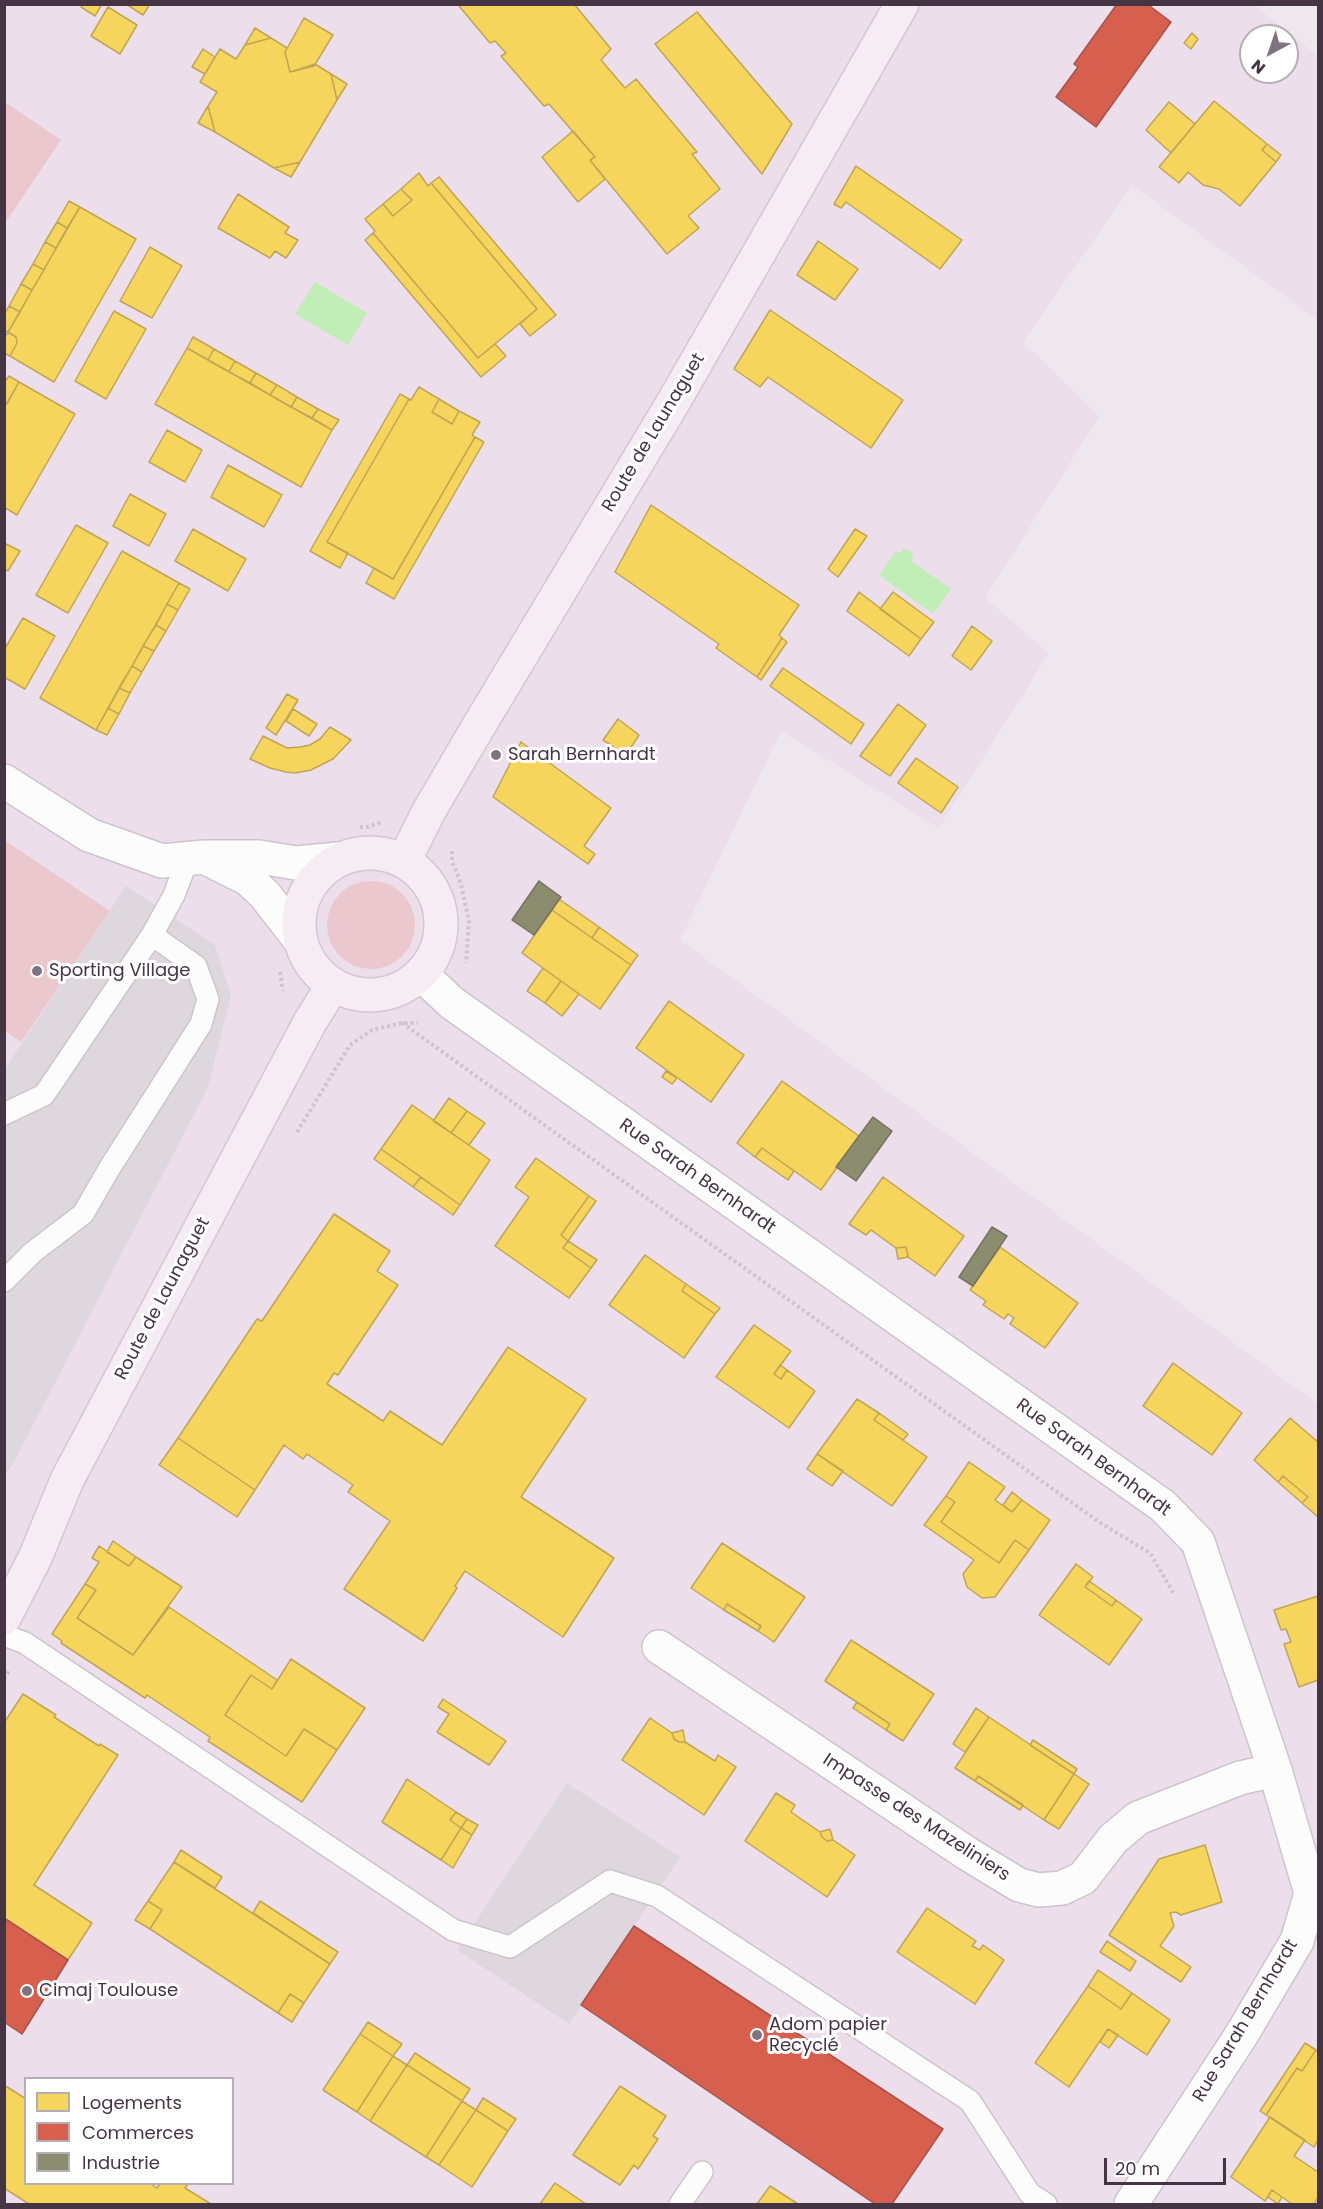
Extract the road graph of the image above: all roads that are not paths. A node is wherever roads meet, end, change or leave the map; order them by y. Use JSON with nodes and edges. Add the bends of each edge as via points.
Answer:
{"nodes":[{"id":1,"x":902,"y":4,"type":"edge"},
{"id":2,"x":4,"y":781,"type":"edge"},
{"id":3,"x":196,"y":857,"type":"junction"},
{"id":4,"x":339,"y":859,"type":"junction"},
{"id":5,"x":404,"y":861,"type":"junction"},
{"id":6,"x":152,"y":935,"type":"junction"},
{"id":7,"x":300,"y":940,"type":"junction"},
{"id":8,"x":421,"y":974,"type":"junction"},
{"id":9,"x":333,"y":985,"type":"junction"},
{"id":10,"x":4,"y":1114,"type":"edge"},
{"id":11,"x":4,"y":1281,"type":"edge"},
{"id":12,"x":4,"y":1618,"type":"edge"},
{"id":13,"x":4,"y":1635,"type":"edge"},
{"id":14,"x":659,"y":1647,"type":"dead end"},
{"id":15,"x":1275,"y":1770,"type":"junction"},
{"id":16,"x":1315,"y":1892,"type":"edge"},
{"id":17,"x":702,"y":2172,"type":"dead end"},
{"id":18,"x":680,"y":2205,"type":"edge"},
{"id":19,"x":1046,"y":2205,"type":"edge"},
{"id":20,"x":1131,"y":2205,"type":"edge"}],
"edges":[{"from":1,"to":5,"type":"main road","name":"Route de Launaguet","via":[[674,401],[429,811]]},
{"from":2,"to":3,"type":"street","via":[[89,835],[162,861]]},
{"from":3,"to":4,"type":"street","via":[[260,857],[296,862]]},
{"from":3,"to":6,"type":"lane"},
{"from":3,"to":7,"type":"street","via":[[248,879]]},
{"from":4,"to":5,"type":"main road","via":[[378,853]]},
{"from":4,"to":7,"type":"main road","via":[[316,876],[302,899]]},
{"from":5,"to":8,"type":"main road","via":[[428,883],[441,913],[438,946]]},
{"from":6,"to":10,"type":"lane","via":[[44,1095]]},
{"from":6,"to":11,"type":"lane","via":[[196,966],[208,999],[201,1024],[84,1214],[33,1252]]},
{"from":7,"to":9,"type":"main road","via":[[312,966]]},
{"from":8,"to":9,"type":"main road","via":[[402,988],[378,995],[355,994]]},
{"from":8,"to":15,"type":"street","name":"Rue Sarah Bernhardt","via":[[452,1004],[1164,1506],[1198,1542]]},
{"from":9,"to":12,"type":"main road","name":"Route de Launaguet","via":[[67,1480],[35,1558]]},
{"from":13,"to":19,"type":"lane","via":[[25,1643],[453,1930],[510,1947],[610,1881],[657,1896],[970,2101],[1030,2194]]},
{"from":14,"to":15,"type":"street","name":"Impasse des Mazeliniers","via":[[968,1854],[1019,1885],[1039,1890],[1062,1888],[1083,1878],[1113,1839],[1138,1818],[1240,1778]]},
{"from":15,"to":16,"type":"street","name":"Rue Sarah Bernhardt"},
{"from":16,"to":20,"type":"street","name":"Rue Sarah Bernhardt","via":[[1297,1941]]},
{"from":17,"to":18,"type":"lane"}]}
